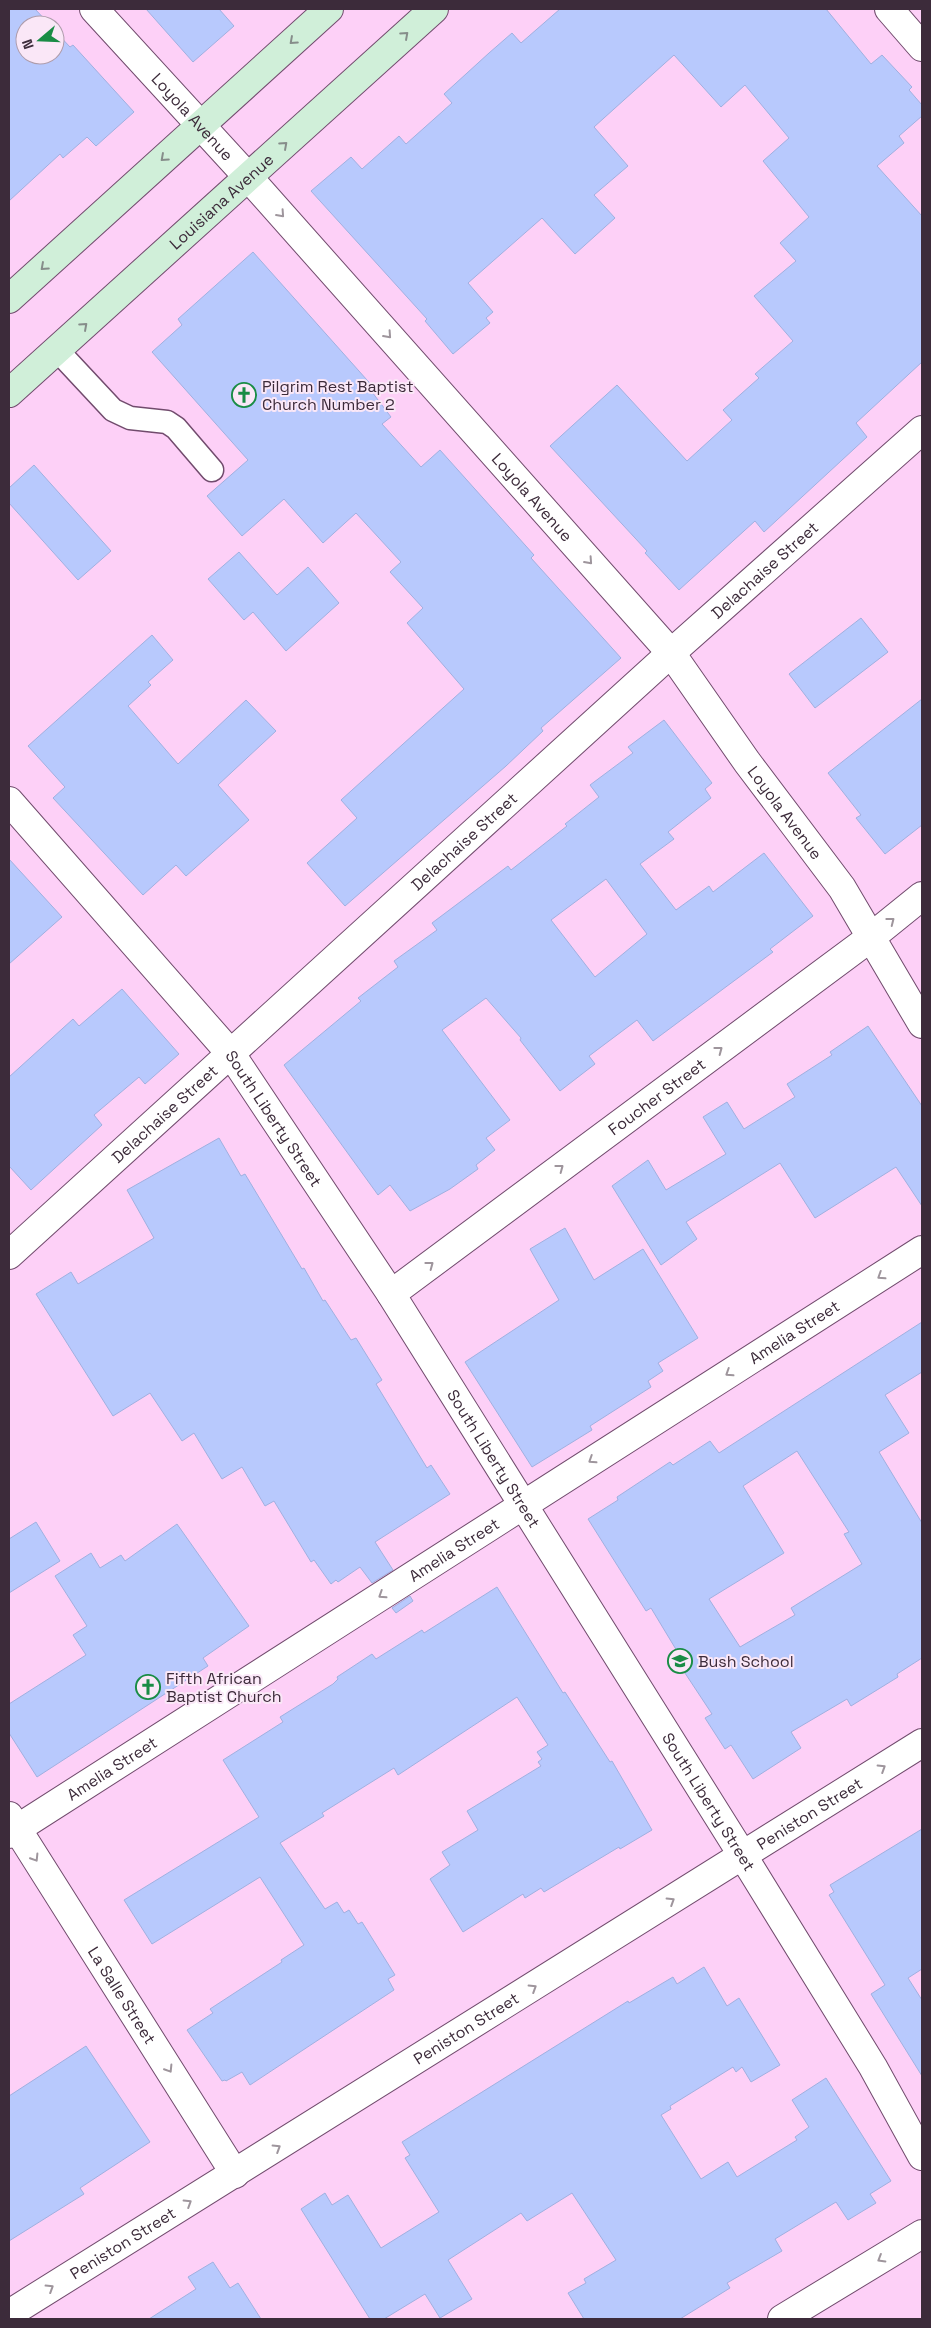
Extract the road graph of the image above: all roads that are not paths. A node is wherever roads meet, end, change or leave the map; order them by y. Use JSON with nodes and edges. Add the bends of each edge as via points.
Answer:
{"nodes":[{"id":1,"x":94,"y":9,"type":"edge"},
{"id":2,"x":329,"y":9,"type":"edge"},
{"id":3,"x":434,"y":9,"type":"edge"},
{"id":4,"x":889,"y":9,"type":"edge"},
{"id":5,"x":922,"y":47,"type":"edge"},
{"id":6,"x":200,"y":125,"type":"junction"},
{"id":7,"x":248,"y":177,"type":"junction"},
{"id":8,"x":9,"y":299,"type":"edge"},
{"id":9,"x":57,"y":350,"type":"junction"},
{"id":10,"x":9,"y":393,"type":"edge"},
{"id":11,"x":922,"y":430,"type":"edge"},
{"id":12,"x":212,"y":470,"type":"dead end"},
{"id":13,"x":671,"y":653,"type":"junction"},
{"id":14,"x":9,"y":801,"type":"edge"},
{"id":15,"x":922,"y":896,"type":"edge"},
{"id":16,"x":870,"y":938,"type":"junction"},
{"id":17,"x":922,"y":1024,"type":"edge"},
{"id":18,"x":232,"y":1054,"type":"junction"},
{"id":19,"x":922,"y":1250,"type":"edge"},
{"id":20,"x":9,"y":1256,"type":"edge"},
{"id":21,"x":391,"y":1294,"type":"junction"},
{"id":22,"x":522,"y":1506,"type":"junction"},
{"id":23,"x":922,"y":1743,"type":"edge"},
{"id":24,"x":11,"y":1826,"type":"edge"},
{"id":25,"x":743,"y":1856,"type":"junction"},
{"id":26,"x":922,"y":2156,"type":"edge"},
{"id":27,"x":235,"y":2174,"type":"junction"},
{"id":28,"x":922,"y":2234,"type":"edge"},
{"id":29,"x":9,"y":2314,"type":"edge"},
{"id":30,"x":782,"y":2319,"type":"edge"}],
"edges":[{"from":1,"to":6,"type":"street","name":"Loyola Avenue"},
{"from":2,"to":6,"type":"street","one_way":true},
{"from":7,"to":3,"type":"street","name":"Louisiana Avenue","one_way":true},
{"from":4,"to":5,"type":"street"},
{"from":6,"to":7,"type":"street","name":"Loyola Avenue"},
{"from":6,"to":8,"type":"street","one_way":true},
{"from":9,"to":7,"type":"street","name":"Louisiana Avenue","one_way":true},
{"from":7,"to":13,"type":"street","name":"Loyola Avenue","one_way":true},
{"from":9,"to":10,"type":"street","name":"Louisiana Avenue"},
{"from":9,"to":12,"type":"lane","via":[[113,410],[130,418],[167,422]]},
{"from":11,"to":13,"type":"street","name":"Delachaise Street"},
{"from":13,"to":16,"type":"street","name":"Loyola Avenue","via":[[747,762],[842,888]]},
{"from":13,"to":18,"type":"street","name":"Delachaise Street"},
{"from":14,"to":18,"type":"street","name":"South Liberty Street"},
{"from":16,"to":15,"type":"street","name":"Foucher Street","one_way":true},
{"from":16,"to":17,"type":"street","name":"Loyola Avenue"},
{"from":21,"to":16,"type":"street","name":"Foucher Street","one_way":true},
{"from":18,"to":20,"type":"street","name":"Delachaise Street"},
{"from":18,"to":21,"type":"street","name":"South Liberty Street"},
{"from":19,"to":22,"type":"street","name":"Amelia Street","one_way":true},
{"from":21,"to":22,"type":"street","name":"South Liberty Street"},
{"from":22,"to":24,"type":"street","name":"Amelia Street","one_way":true},
{"from":22,"to":25,"type":"street","name":"South Liberty Street"},
{"from":25,"to":23,"type":"street","name":"Peniston Street","one_way":true},
{"from":24,"to":27,"type":"street","name":"La Salle Street","one_way":true},
{"from":25,"to":26,"type":"street","name":"South Liberty Street","via":[[873,2067]]},
{"from":27,"to":25,"type":"street","name":"Peniston Street","one_way":true},
{"from":29,"to":27,"type":"street","name":"Peniston Street","one_way":true},
{"from":28,"to":30,"type":"street","one_way":true}]}
